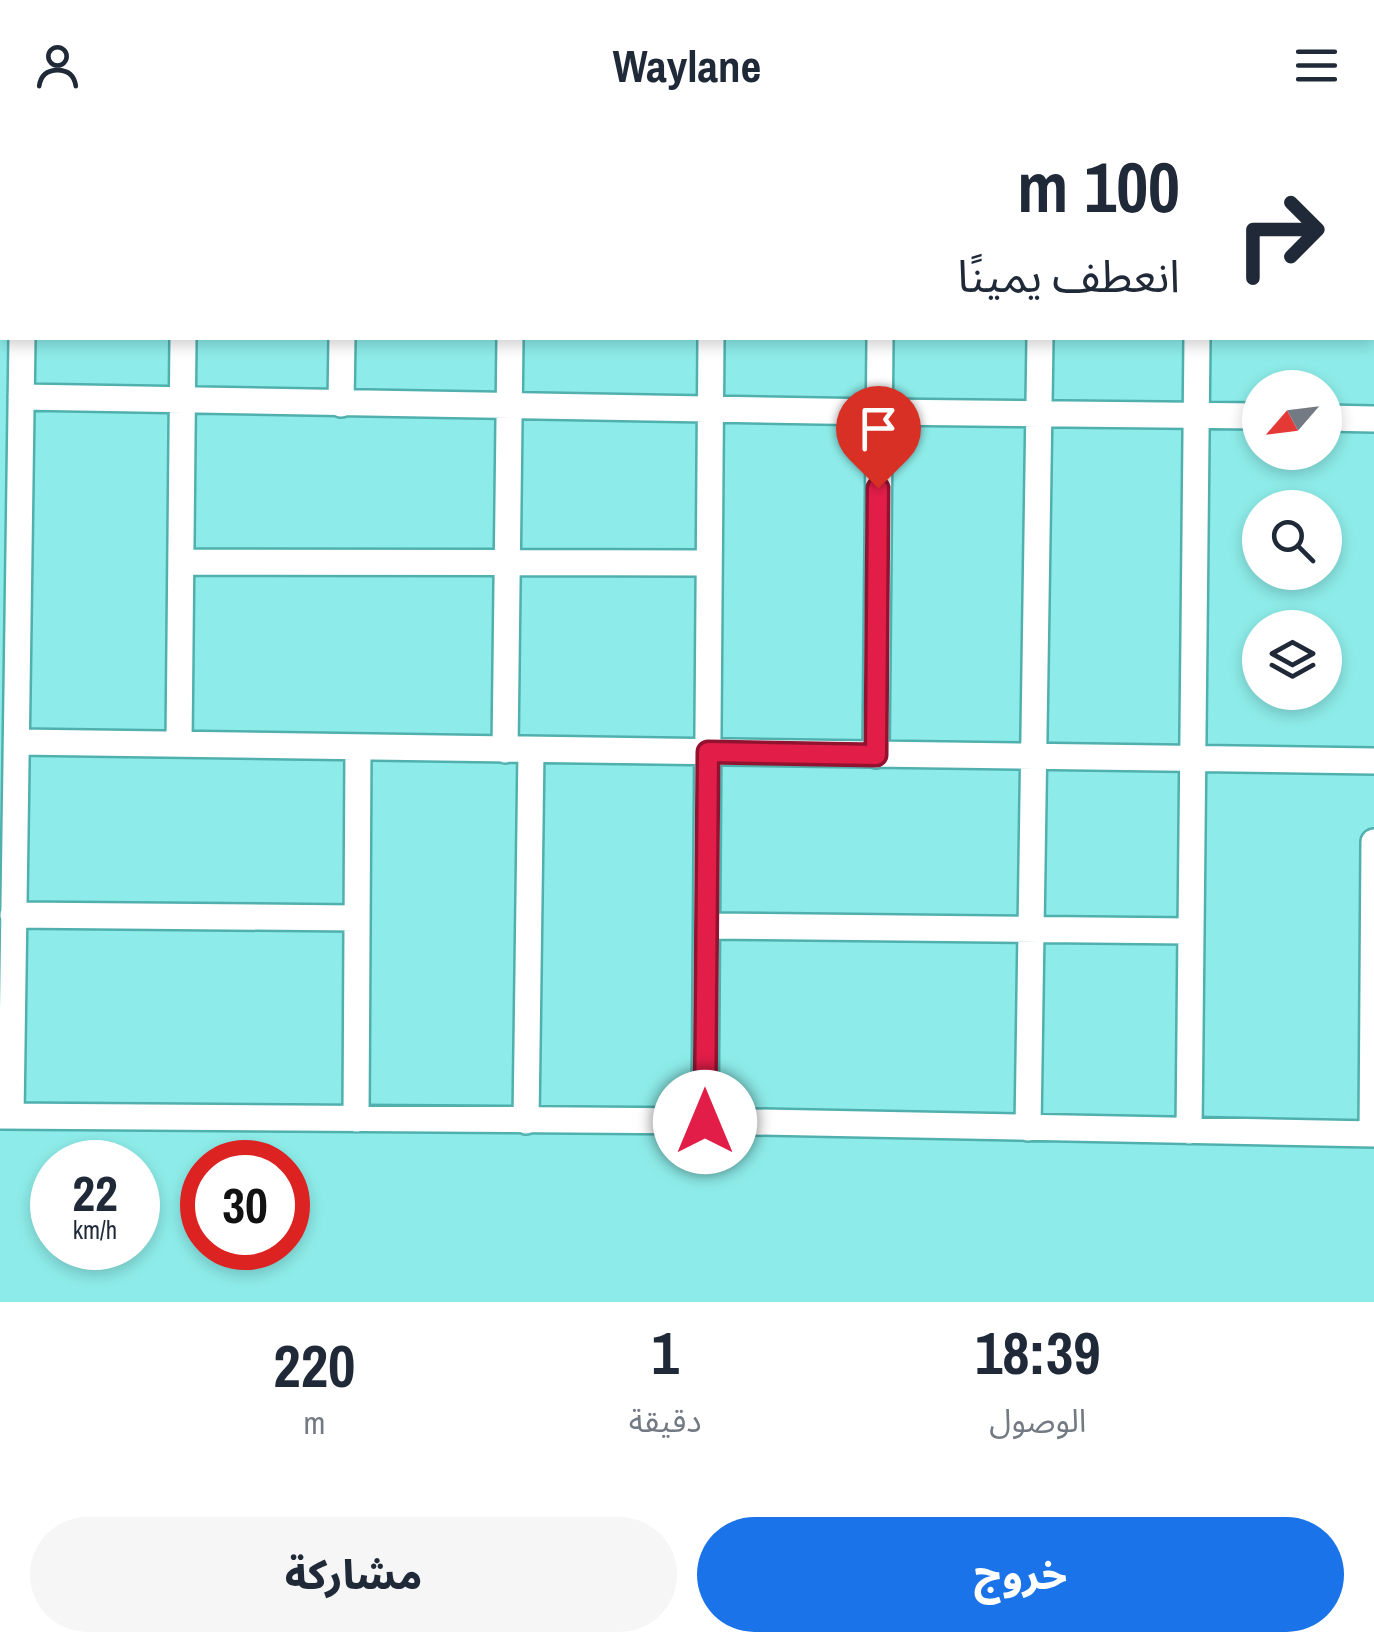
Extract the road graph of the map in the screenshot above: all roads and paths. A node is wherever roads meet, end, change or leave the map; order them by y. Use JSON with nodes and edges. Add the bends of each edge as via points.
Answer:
{"nodes":[{"id":1,"x":22,"y":340,"type":"edge"},
{"id":2,"x":182,"y":340,"type":"edge"},
{"id":3,"x":342,"y":340,"type":"edge"},
{"id":4,"x":510,"y":340,"type":"edge"},
{"id":5,"x":711,"y":340,"type":"edge"},
{"id":6,"x":880,"y":340,"type":"edge"},
{"id":7,"x":1040,"y":340,"type":"edge"},
{"id":8,"x":1196,"y":340,"type":"edge"},
{"id":9,"x":21,"y":397,"type":"junction"},
{"id":10,"x":182,"y":401,"type":"junction"},
{"id":11,"x":341,"y":404,"type":"junction"},
{"id":12,"x":509,"y":406,"type":"junction"},
{"id":13,"x":710,"y":409,"type":"junction"},
{"id":14,"x":878,"y":412,"type":"junction"},
{"id":15,"x":1039,"y":414,"type":"junction"},
{"id":16,"x":1195,"y":414,"type":"junction"},
{"id":17,"x":1242,"y":415,"type":"edge"},
{"id":18,"x":1342,"y":418,"type":"edge"},
{"id":19,"x":1374,"y":419,"type":"edge"},
{"id":20,"x":182,"y":562,"type":"junction"},
{"id":21,"x":508,"y":563,"type":"junction"},
{"id":22,"x":709,"y":563,"type":"junction"},
{"id":23,"x":17,"y":742,"type":"junction"},
{"id":24,"x":178,"y":744,"type":"junction"},
{"id":25,"x":358,"y":747,"type":"junction"},
{"id":26,"x":518,"y":750,"type":"junction"},
{"id":27,"x":708,"y":752,"type":"junction"},
{"id":28,"x":876,"y":755,"type":"junction"},
{"id":29,"x":1034,"y":757,"type":"junction"},
{"id":30,"x":1193,"y":758,"type":"junction"},
{"id":31,"x":1374,"y":761,"type":"edge"},
{"id":32,"x":1374,"y":842,"type":"edge"},
{"id":33,"x":13,"y":915,"type":"junction"},
{"id":34,"x":356,"y":918,"type":"junction"},
{"id":35,"x":707,"y":926,"type":"junction"},
{"id":36,"x":1032,"y":929,"type":"junction"},
{"id":37,"x":1190,"y":931,"type":"junction"},
{"id":38,"x":1374,"y":949,"type":"edge"},
{"id":39,"x":6,"y":1116,"type":"edge"},
{"id":40,"x":356,"y":1119,"type":"junction"},
{"id":41,"x":526,"y":1121,"type":"junction"},
{"id":42,"x":705,"y":1122,"type":"junction"},
{"id":43,"x":1028,"y":1128,"type":"junction"},
{"id":44,"x":1189,"y":1131,"type":"junction"},
{"id":45,"x":1373,"y":1134,"type":"edge"}],
"edges":[{"from":1,"to":9,"type":"street"},
{"from":2,"to":10,"type":"street"},
{"from":3,"to":11,"type":"street"},
{"from":4,"to":12,"type":"street"},
{"from":5,"to":13,"type":"street"},
{"from":6,"to":14,"type":"street"},
{"from":7,"to":15,"type":"street"},
{"from":8,"to":16,"type":"street"},
{"from":9,"to":10,"type":"street"},
{"from":9,"to":23,"type":"street"},
{"from":10,"to":11,"type":"street"},
{"from":10,"to":20,"type":"street"},
{"from":11,"to":12,"type":"street"},
{"from":12,"to":13,"type":"street"},
{"from":12,"to":21,"type":"street"},
{"from":13,"to":14,"type":"street"},
{"from":13,"to":22,"type":"street"},
{"from":14,"to":15,"type":"street"},
{"from":14,"to":28,"type":"street"},
{"from":15,"to":16,"type":"street"},
{"from":15,"to":29,"type":"street"},
{"from":16,"to":17,"type":"street"},
{"from":16,"to":30,"type":"street"},
{"from":18,"to":19,"type":"street"},
{"from":20,"to":21,"type":"street"},
{"from":20,"to":24,"type":"street"},
{"from":21,"to":22,"type":"street"},
{"from":21,"to":26,"type":"street"},
{"from":22,"to":27,"type":"street"},
{"from":23,"to":24,"type":"street"},
{"from":23,"to":33,"type":"street"},
{"from":24,"to":25,"type":"street"},
{"from":25,"to":26,"type":"street"},
{"from":25,"to":34,"type":"street"},
{"from":26,"to":27,"type":"street"},
{"from":26,"to":41,"type":"street"},
{"from":27,"to":28,"type":"street"},
{"from":27,"to":35,"type":"street"},
{"from":28,"to":29,"type":"street"},
{"from":29,"to":30,"type":"street"},
{"from":29,"to":36,"type":"street"},
{"from":30,"to":31,"type":"street"},
{"from":30,"to":37,"type":"street"},
{"from":32,"to":38,"type":"street"},
{"from":33,"to":34,"type":"street"},
{"from":33,"to":39,"type":"street"},
{"from":34,"to":40,"type":"street"},
{"from":35,"to":36,"type":"street"},
{"from":35,"to":42,"type":"street"},
{"from":36,"to":37,"type":"street"},
{"from":36,"to":43,"type":"street"},
{"from":37,"to":44,"type":"street"},
{"from":38,"to":45,"type":"street"},
{"from":39,"to":40,"type":"street"},
{"from":40,"to":41,"type":"street"},
{"from":41,"to":42,"type":"street"},
{"from":42,"to":43,"type":"street"},
{"from":43,"to":44,"type":"street"},
{"from":44,"to":45,"type":"street"}]}
